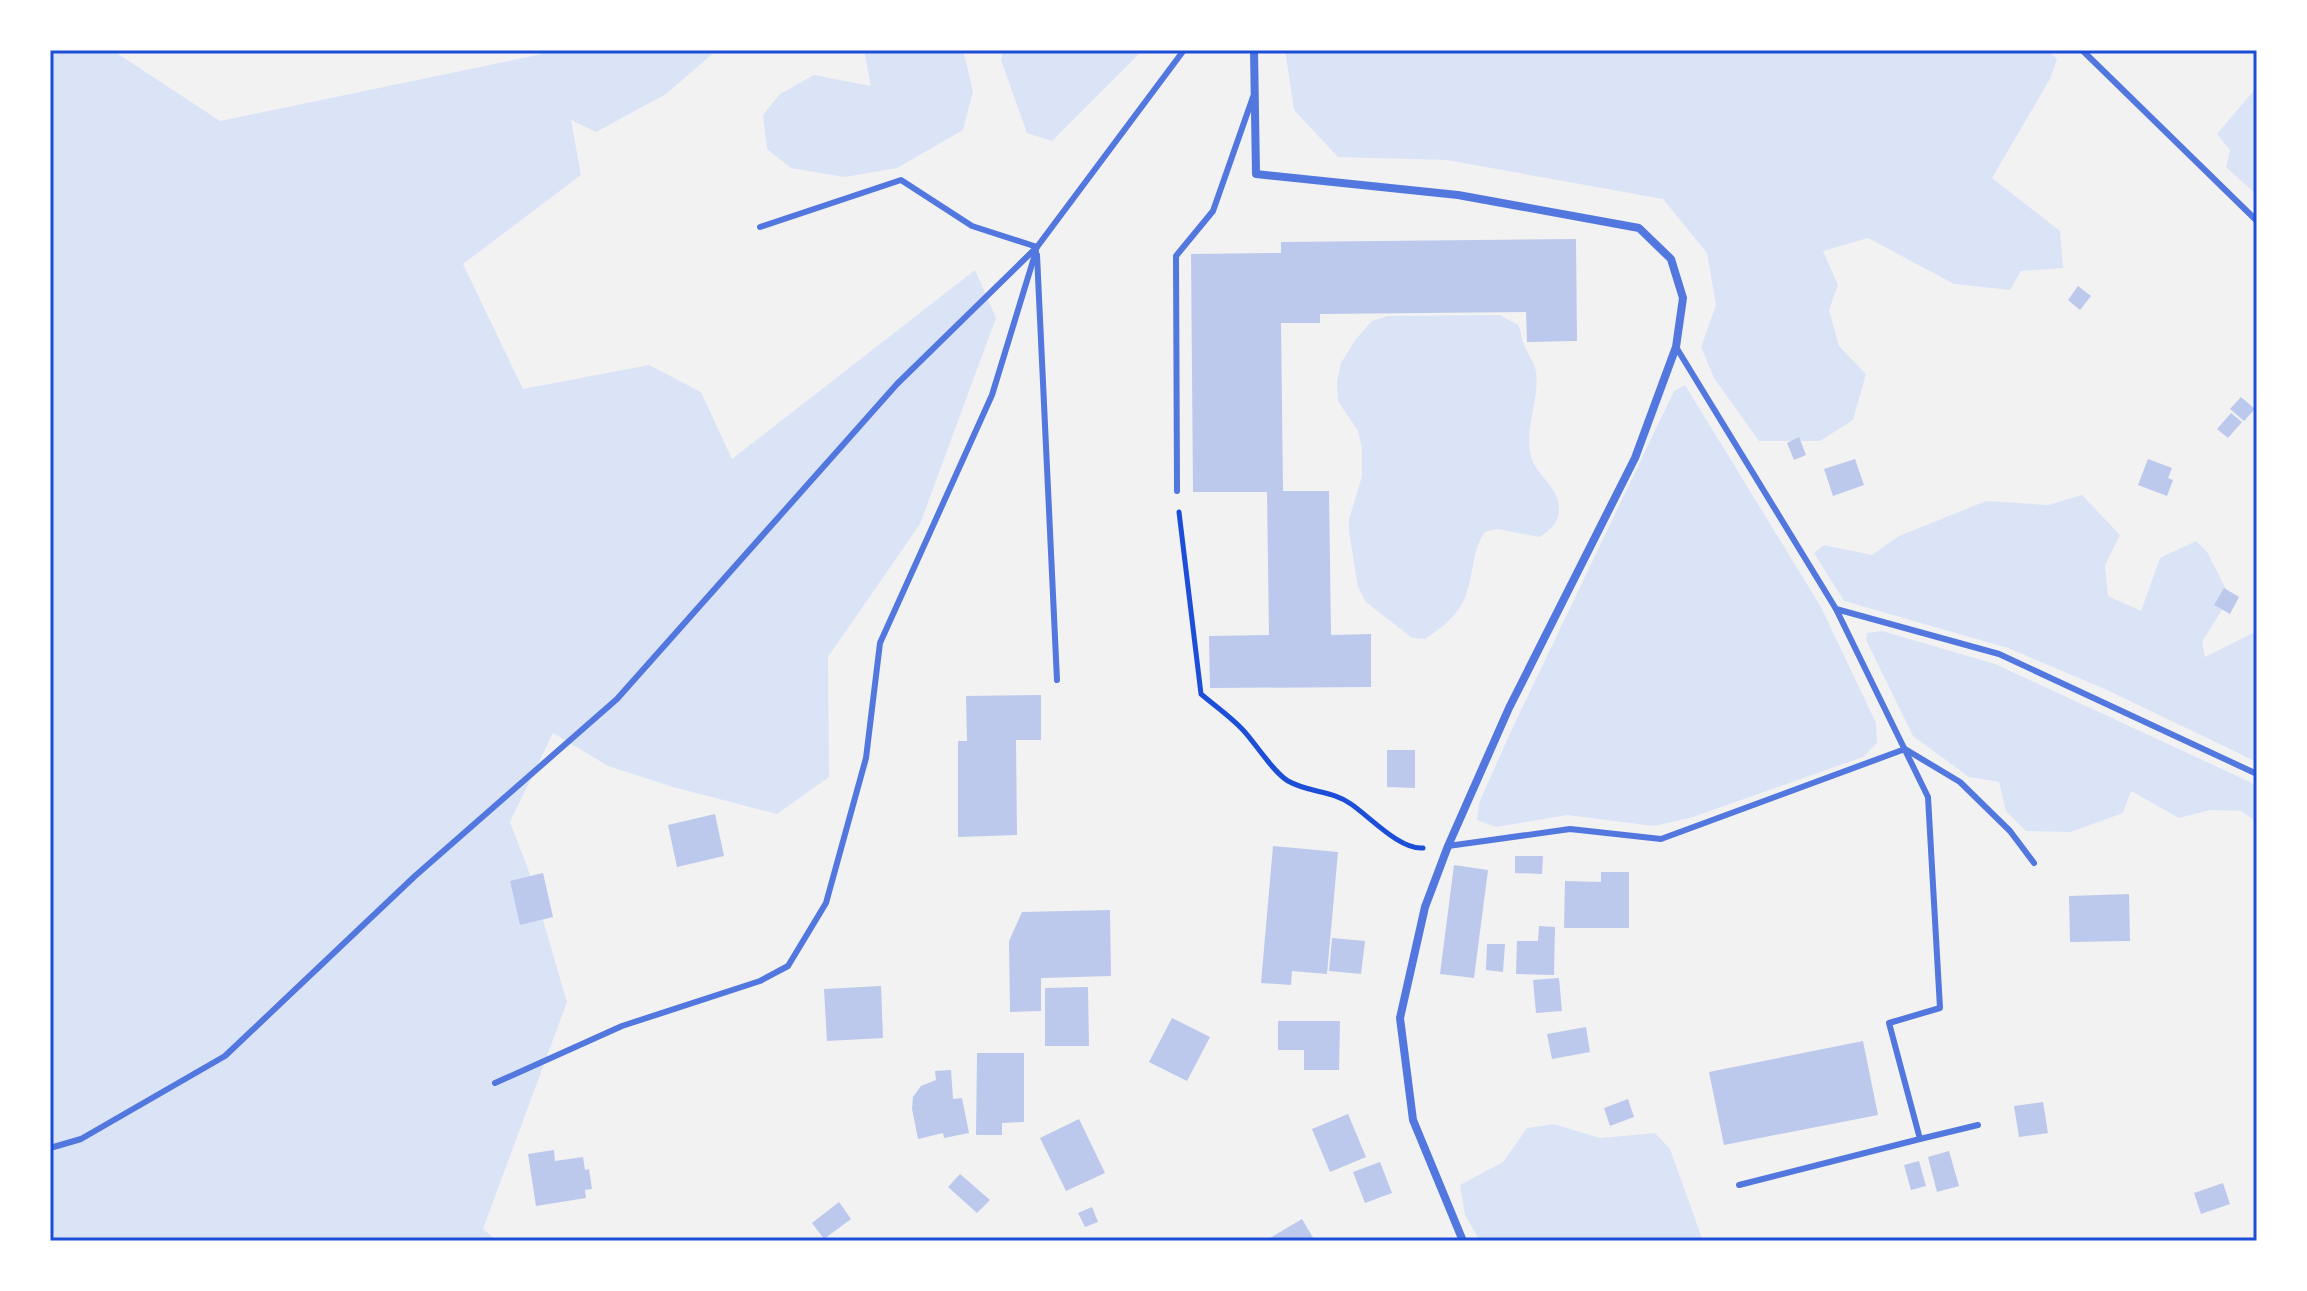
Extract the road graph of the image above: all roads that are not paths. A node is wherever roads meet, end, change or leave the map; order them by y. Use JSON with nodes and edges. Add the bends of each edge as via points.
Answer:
{"nodes":[{"id":1,"x":1184,"y":50,"type":"edge"},
{"id":2,"x":1254,"y":50,"type":"edge"},
{"id":3,"x":2082,"y":50,"type":"edge"},
{"id":4,"x":1254,"y":94,"type":"junction"},
{"id":5,"x":2257,"y":221,"type":"edge"},
{"id":6,"x":760,"y":227,"type":"dead end"},
{"id":7,"x":1037,"y":247,"type":"junction"},
{"id":8,"x":1676,"y":347,"type":"junction"},
{"id":9,"x":1177,"y":491,"type":"road end"},
{"id":10,"x":1836,"y":609,"type":"junction"},
{"id":11,"x":1057,"y":680,"type":"dead end"},
{"id":12,"x":1905,"y":749,"type":"junction"},
{"id":13,"x":2257,"y":774,"type":"edge"},
{"id":14,"x":1448,"y":846,"type":"junction"},
{"id":15,"x":2034,"y":863,"type":"dead end"},
{"id":16,"x":495,"y":1083,"type":"dead end"},
{"id":17,"x":1978,"y":1125,"type":"dead end"},
{"id":18,"x":1920,"y":1139,"type":"junction"},
{"id":19,"x":50,"y":1148,"type":"edge"},
{"id":20,"x":1739,"y":1185,"type":"dead end"},
{"id":21,"x":1463,"y":1241,"type":"edge"}],
"edges":[{"from":1,"to":7,"type":"lane"},
{"from":2,"to":4,"type":"street"},
{"from":3,"to":5,"type":"lane"},
{"from":4,"to":8,"type":"street","via":[[1256,174],[1458,195],[1639,228],[1671,259],[1683,298]]},
{"from":4,"to":9,"type":"lane","via":[[1213,211],[1176,256]]},
{"from":6,"to":7,"type":"lane","via":[[901,180],[972,226]]},
{"from":7,"to":11,"type":"lane"},
{"from":7,"to":16,"type":"lane","via":[[992,395],[880,643],[866,758],[826,903],[788,966],[760,981],[622,1026]]},
{"from":7,"to":19,"type":"lane","via":[[897,384],[617,699],[415,876],[225,1056],[81,1139]]},
{"from":8,"to":10,"type":"lane"},
{"from":8,"to":14,"type":"street","via":[[1635,458],[1509,708]]},
{"from":10,"to":12,"type":"lane"},
{"from":10,"to":13,"type":"lane","via":[[1999,654]]},
{"from":12,"to":14,"type":"lane","via":[[1661,839],[1570,829]]},
{"from":12,"to":15,"type":"lane","via":[[1960,782]]},
{"from":12,"to":18,"type":"lane","via":[[1928,797],[1940,1008],[1889,1023]]},
{"from":14,"to":21,"type":"street","via":[[1425,907],[1400,1018],[1413,1120]]},
{"from":17,"to":18,"type":"lane"},
{"from":18,"to":20,"type":"lane"}]}
